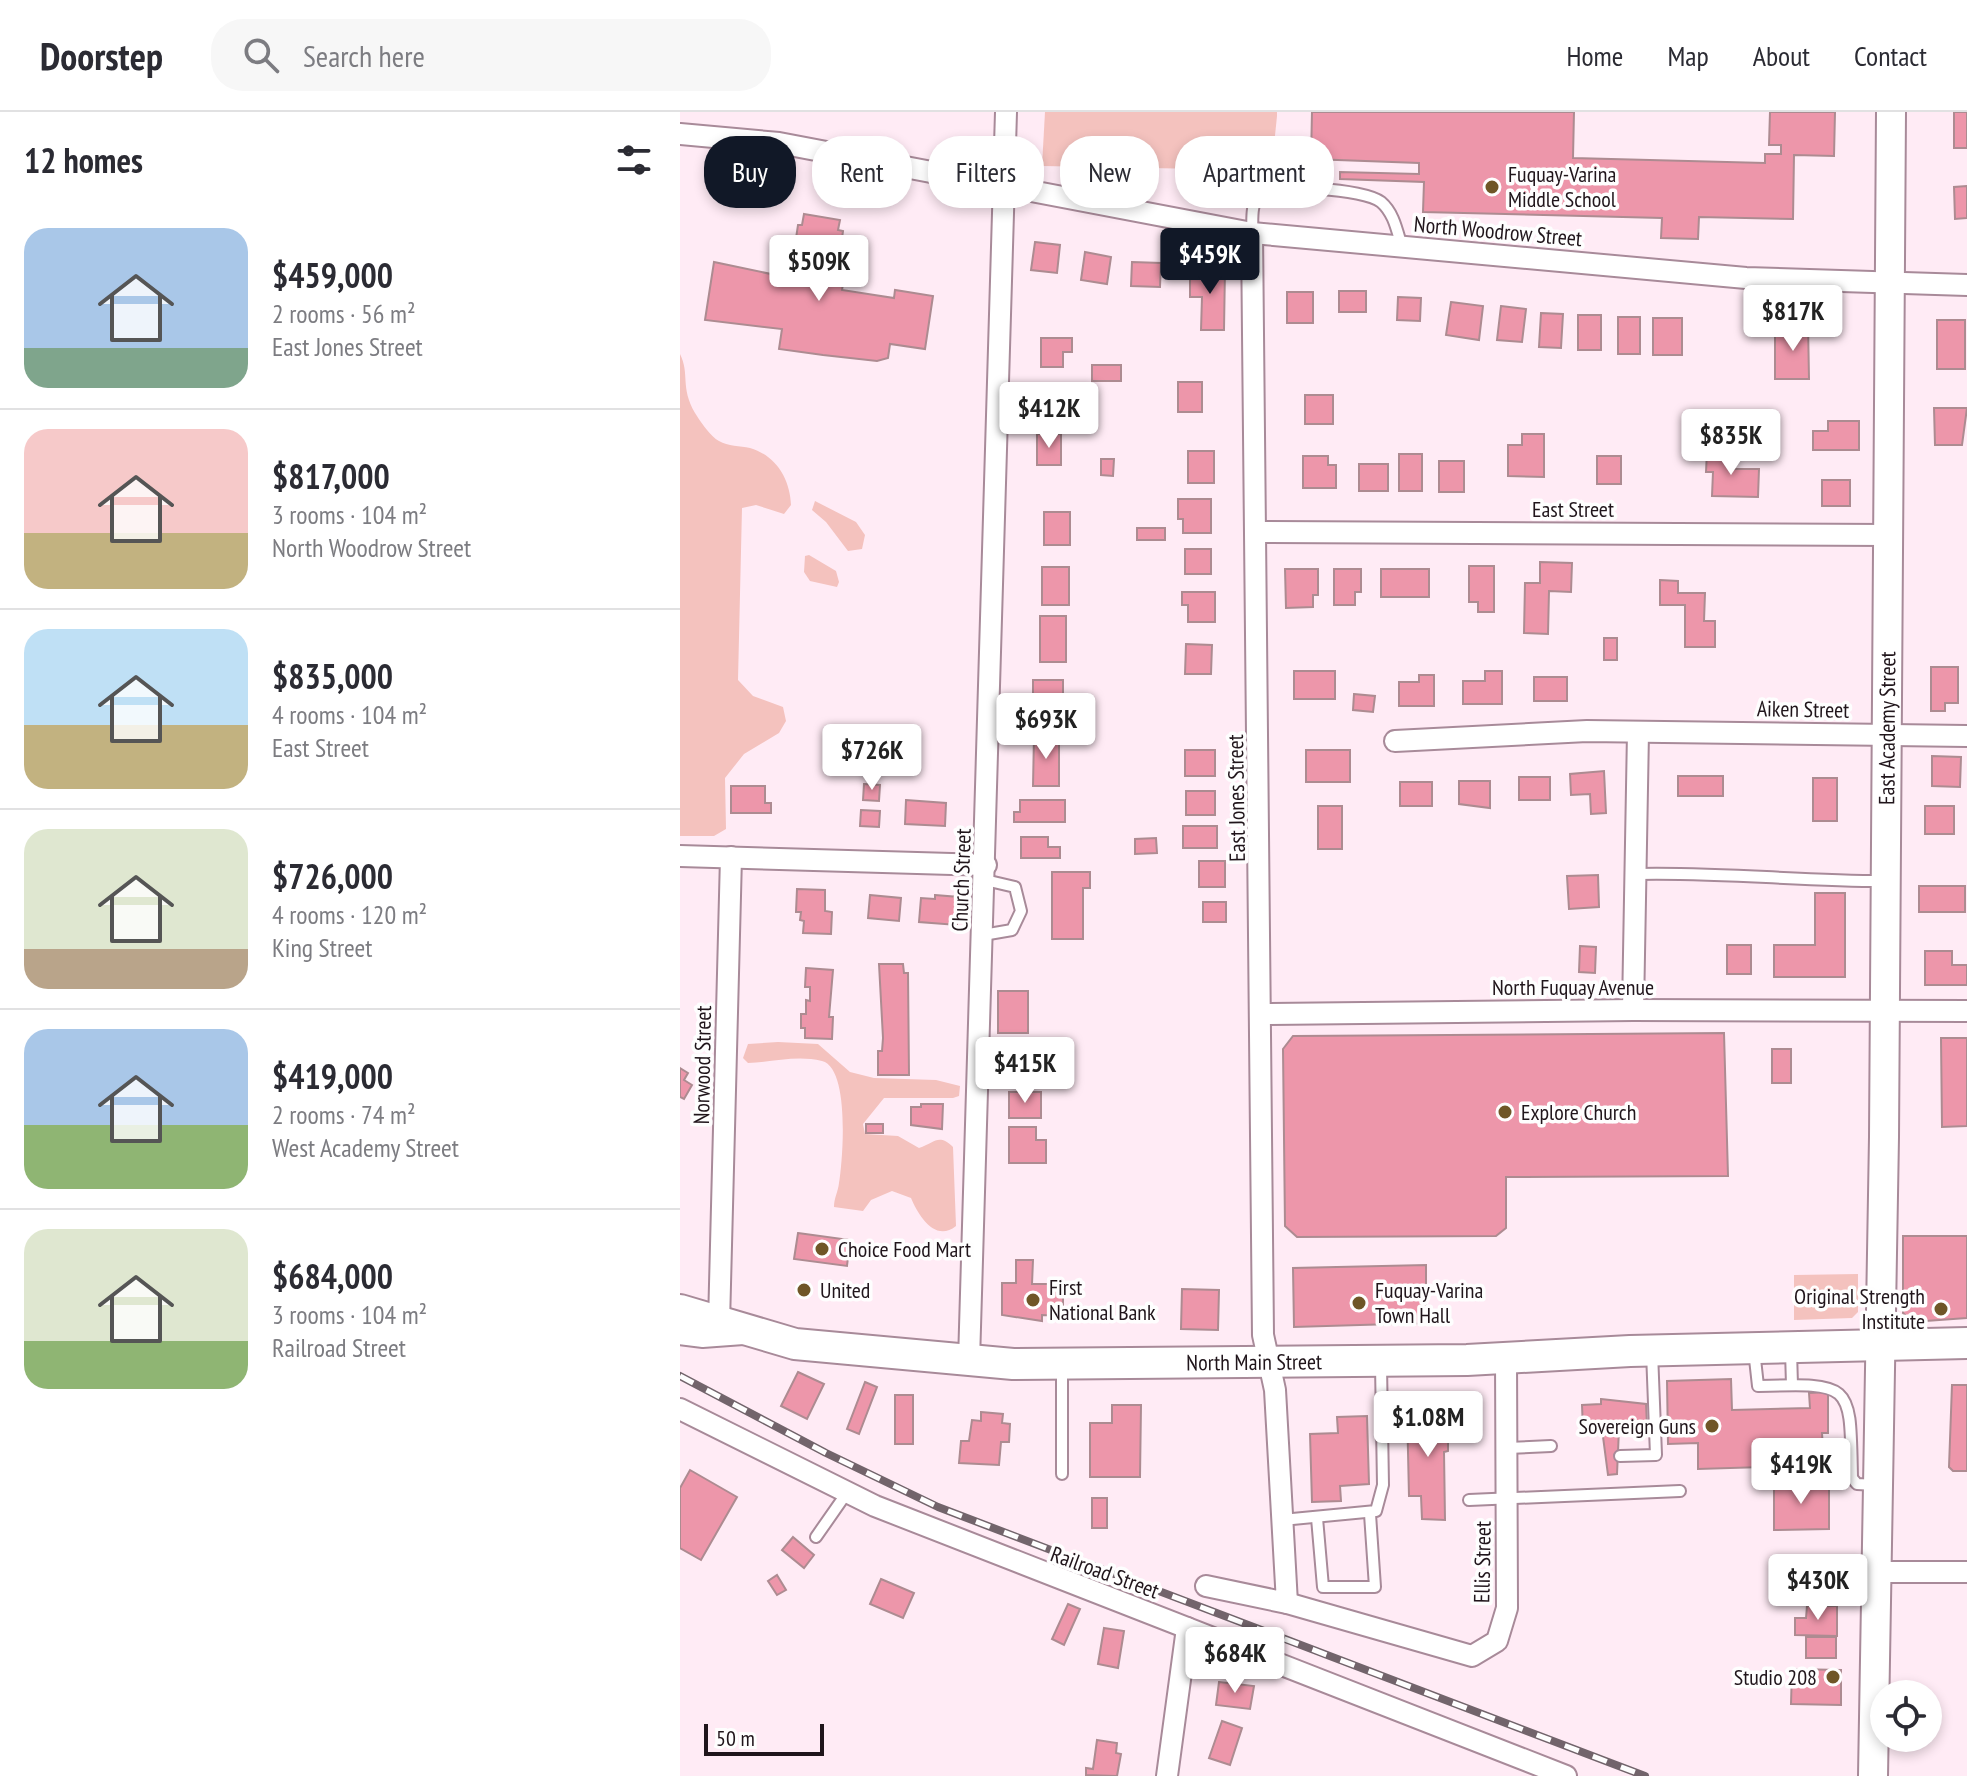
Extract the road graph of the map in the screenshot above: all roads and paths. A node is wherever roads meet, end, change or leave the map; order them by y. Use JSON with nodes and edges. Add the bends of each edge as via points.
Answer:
{"nodes":[{"id":1,"x":1006,"y":112,"type":"edge"},
{"id":2,"x":1891,"y":112,"type":"edge"},
{"id":3,"x":680,"y":134,"type":"edge"},
{"id":4,"x":1005,"y":136,"type":"edge"},
{"id":5,"x":928,"y":171,"type":"edge"},
{"id":6,"x":1044,"y":193,"type":"edge"},
{"id":7,"x":1002,"y":208,"type":"edge"},
{"id":8,"x":1252,"y":233,"type":"junction"},
{"id":9,"x":1402,"y":247,"type":"junction"},
{"id":10,"x":1889,"y":283,"type":"junction"},
{"id":11,"x":1967,"y":285,"type":"edge"},
{"id":12,"x":1256,"y":532,"type":"junction"},
{"id":13,"x":1889,"y":535,"type":"junction"},
{"id":14,"x":1638,"y":732,"type":"junction"},
{"id":15,"x":1887,"y":734,"type":"junction"},
{"id":16,"x":1967,"y":736,"type":"edge"},
{"id":17,"x":1395,"y":741,"type":"dead end"},
{"id":18,"x":680,"y":856,"type":"edge"},
{"id":19,"x":731,"y":857,"type":"junction"},
{"id":20,"x":986,"y":873,"type":"junction"},
{"id":21,"x":1637,"y":874,"type":"junction"},
{"id":22,"x":1885,"y":881,"type":"junction"},
{"id":23,"x":983,"y":935,"type":"junction"},
{"id":24,"x":1633,"y":1010,"type":"junction"},
{"id":25,"x":1967,"y":1011,"type":"edge"},
{"id":26,"x":1884,"y":1013,"type":"junction"},
{"id":27,"x":1262,"y":1014,"type":"junction"},
{"id":28,"x":680,"y":1310,"type":"edge"},
{"id":29,"x":732,"y":1326,"type":"junction"},
{"id":30,"x":680,"y":1330,"type":"edge"},
{"id":31,"x":1967,"y":1343,"type":"edge"},
{"id":32,"x":1881,"y":1346,"type":"junction"},
{"id":33,"x":1791,"y":1347,"type":"junction"},
{"id":34,"x":1754,"y":1348,"type":"junction"},
{"id":35,"x":1652,"y":1350,"type":"junction"},
{"id":36,"x":1506,"y":1358,"type":"junction"},
{"id":37,"x":969,"y":1361,"type":"junction"},
{"id":38,"x":1381,"y":1362,"type":"junction"},
{"id":39,"x":1062,"y":1363,"type":"junction"},
{"id":40,"x":1269,"y":1363,"type":"junction"},
{"id":41,"x":1792,"y":1385,"type":"junction"},
{"id":42,"x":680,"y":1409,"type":"edge"},
{"id":43,"x":1551,"y":1446,"type":"dead end"},
{"id":44,"x":1507,"y":1448,"type":"junction"},
{"id":45,"x":1620,"y":1456,"type":"dead end"},
{"id":46,"x":1062,"y":1474,"type":"dead end"},
{"id":47,"x":1878,"y":1485,"type":"junction"},
{"id":48,"x":1680,"y":1491,"type":"dead end"},
{"id":49,"x":846,"y":1494,"type":"junction"},
{"id":50,"x":1507,"y":1499,"type":"junction"},
{"id":51,"x":1469,"y":1500,"type":"dead end"},
{"id":52,"x":1370,"y":1514,"type":"junction"},
{"id":53,"x":1317,"y":1518,"type":"junction"},
{"id":54,"x":1282,"y":1520,"type":"junction"},
{"id":55,"x":816,"y":1537,"type":"dead end"},
{"id":56,"x":1877,"y":1572,"type":"junction"},
{"id":57,"x":1967,"y":1572,"type":"edge"},
{"id":58,"x":1206,"y":1586,"type":"dead end"},
{"id":59,"x":1287,"y":1603,"type":"junction"},
{"id":60,"x":1187,"y":1628,"type":"junction"},
{"id":61,"x":1167,"y":1776,"type":"edge"},
{"id":62,"x":1566,"y":1776,"type":"edge"},
{"id":63,"x":1873,"y":1776,"type":"edge"}],
"edges":[{"from":1,"to":4,"type":"street","name":"Church Street"},
{"from":2,"to":10,"type":"street","name":"East Academy Street"},
{"from":3,"to":5,"type":"street","name":"North Woodrow Street","via":[[779,143]]},
{"from":6,"to":8,"type":"street","name":"North Woodrow Street"},
{"from":7,"to":20,"type":"street","name":"Church Street"},
{"from":8,"to":9,"type":"street","name":"North Woodrow Street"},
{"from":8,"to":9,"type":"lane","via":[[1254,204],[1265,192],[1282,187],[1349,193],[1373,196],[1384,204]]},
{"from":8,"to":12,"type":"street","name":"East Jones Street"},
{"from":9,"to":10,"type":"street","name":"North Woodrow Street","via":[[1746,278]]},
{"from":10,"to":11,"type":"street","name":"North Woodrow Street"},
{"from":10,"to":13,"type":"street","name":"East Academy Street"},
{"from":12,"to":13,"type":"street","name":"East Street"},
{"from":12,"to":27,"type":"street","name":"East Jones Street"},
{"from":13,"to":15,"type":"street","name":"East Academy Street"},
{"from":14,"to":15,"type":"street","name":"Aiken Street"},
{"from":14,"to":17,"type":"street","name":"Aiken Street"},
{"from":14,"to":21,"type":"street"},
{"from":15,"to":16,"type":"street","name":"Aiken Street"},
{"from":15,"to":22,"type":"street","name":"East Academy Street"},
{"from":18,"to":19,"type":"street"},
{"from":19,"to":20,"type":"street"},
{"from":19,"to":29,"type":"street","name":"Norwood Street"},
{"from":20,"to":23,"type":"street","name":"Church Street"},
{"from":20,"to":23,"type":"lane","via":[[1015,887],[1021,911],[1012,930]]},
{"from":21,"to":22,"type":"lane"},
{"from":21,"to":24,"type":"street"},
{"from":22,"to":26,"type":"street","name":"East Academy Street"},
{"from":23,"to":37,"type":"street","name":"Church Street"},
{"from":24,"to":26,"type":"street","name":"North Fuquay Avenue"},
{"from":24,"to":27,"type":"street","name":"North Fuquay Avenue"},
{"from":25,"to":26,"type":"street","name":"North Fuquay Avenue"},
{"from":26,"to":32,"type":"street","name":"East Academy Street"},
{"from":27,"to":40,"type":"street","name":"East Jones Street","via":[[1263,1335]]},
{"from":28,"to":29,"type":"main road","name":"North Main Street"},
{"from":29,"to":30,"type":"street"},
{"from":29,"to":37,"type":"main road","name":"North Main Street","via":[[795,1344]]},
{"from":31,"to":32,"type":"main road","name":"North Main Street"},
{"from":32,"to":33,"type":"main road","name":"North Main Street"},
{"from":32,"to":47,"type":"street","name":"East Academy Street"},
{"from":33,"to":34,"type":"main road","name":"North Main Street"},
{"from":33,"to":41,"type":"lane"},
{"from":34,"to":35,"type":"main road","name":"North Main Street"},
{"from":34,"to":41,"type":"lane","via":[[1758,1386]]},
{"from":35,"to":36,"type":"main road","name":"North Main Street"},
{"from":35,"to":45,"type":"lane","via":[[1656,1455]]},
{"from":36,"to":38,"type":"main road","name":"North Main Street"},
{"from":36,"to":44,"type":"street","name":"Ellis Street"},
{"from":37,"to":39,"type":"main road","name":"North Main Street"},
{"from":38,"to":40,"type":"main road","name":"North Main Street"},
{"from":38,"to":52,"type":"lane","via":[[1383,1485],[1380,1503]]},
{"from":39,"to":40,"type":"main road","name":"North Main Street"},
{"from":39,"to":46,"type":"lane"},
{"from":40,"to":54,"type":"street","name":"East Jones Street"},
{"from":41,"to":47,"type":"lane","via":[[1825,1384],[1843,1397],[1851,1419],[1852,1478],[1857,1484]]},
{"from":42,"to":49,"type":"street","name":"Railroad Street"},
{"from":43,"to":44,"type":"lane"},
{"from":44,"to":50,"type":"street","name":"Ellis Street"},
{"from":47,"to":56,"type":"street","name":"East Academy Street"},
{"from":48,"to":50,"type":"lane"},
{"from":49,"to":55,"type":"lane"},
{"from":49,"to":60,"type":"street","name":"Railroad Street"},
{"from":50,"to":51,"type":"lane"},
{"from":50,"to":59,"type":"street","name":"Ellis Street","via":[[1507,1608],[1497,1641],[1472,1656]]},
{"from":52,"to":53,"type":"lane"},
{"from":52,"to":53,"type":"lane","via":[[1375,1587],[1323,1587]]},
{"from":53,"to":54,"type":"lane"},
{"from":54,"to":59,"type":"street","name":"East Jones Street"},
{"from":56,"to":57,"type":"street"},
{"from":56,"to":63,"type":"street","name":"East Academy Street"},
{"from":58,"to":59,"type":"street","name":"Ellis Street"},
{"from":60,"to":61,"type":"street"},
{"from":60,"to":62,"type":"street","name":"Railroad Street"}]}
